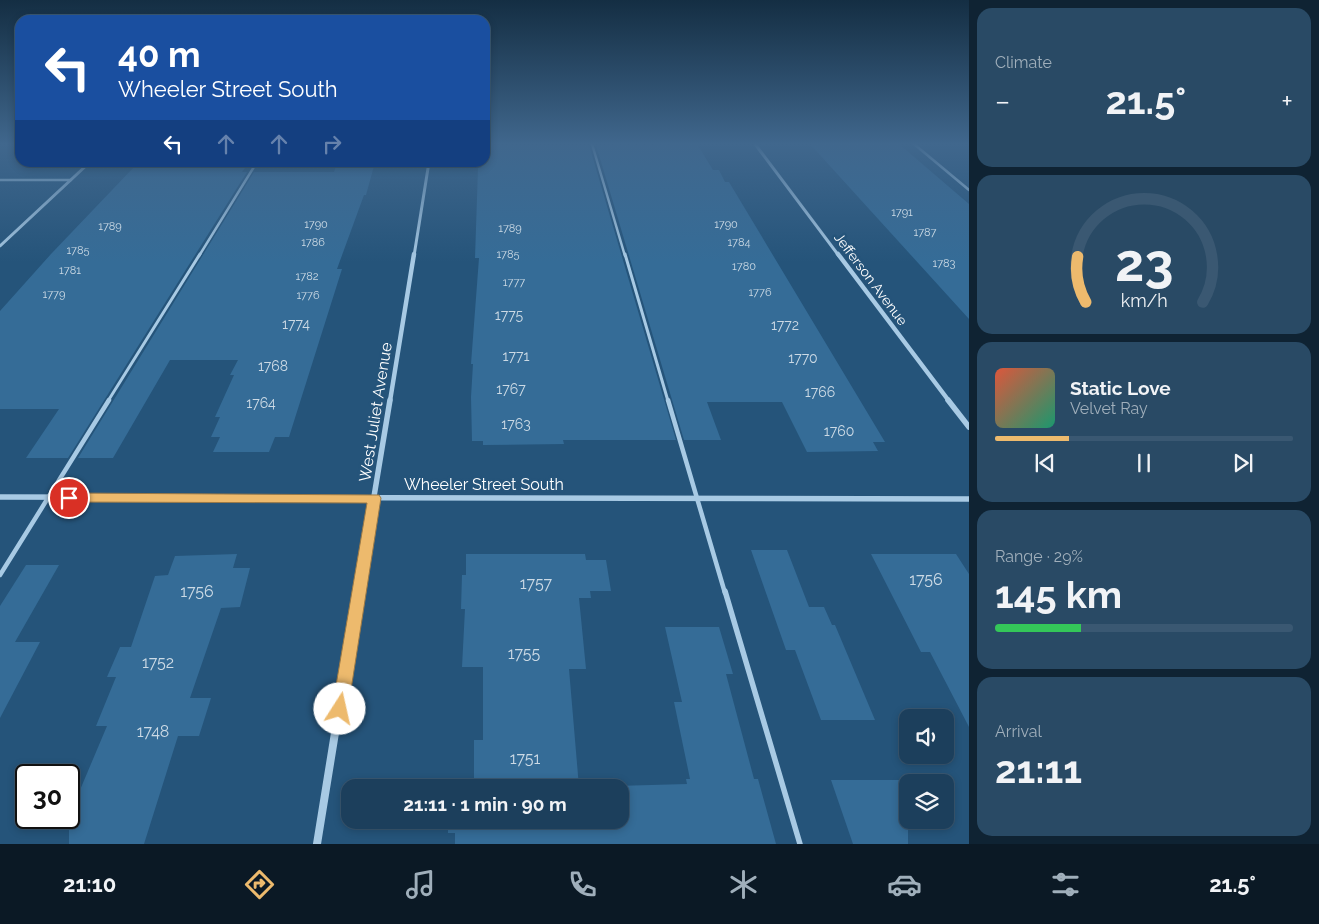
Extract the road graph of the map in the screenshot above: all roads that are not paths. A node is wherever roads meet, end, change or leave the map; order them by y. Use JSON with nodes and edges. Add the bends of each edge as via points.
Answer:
{"nodes":[{"id":1,"x":68,"y":183,"type":"edge"},
{"id":2,"x":244,"y":183,"type":"edge"},
{"id":3,"x":426,"y":183,"type":"edge"},
{"id":4,"x":604,"y":183,"type":"edge"},
{"id":5,"x":785,"y":183,"type":"edge"},
{"id":6,"x":0,"y":246,"type":"edge"},
{"id":7,"x":969,"y":427,"type":"edge"},
{"id":8,"x":0,"y":498,"type":"edge"},
{"id":9,"x":49,"y":498,"type":"junction"},
{"id":10,"x":374,"y":498,"type":"junction"},
{"id":11,"x":697,"y":498,"type":"junction"},
{"id":12,"x":969,"y":499,"type":"edge"},
{"id":13,"x":0,"y":575,"type":"edge"},
{"id":14,"x":317,"y":844,"type":"edge"},
{"id":15,"x":800,"y":844,"type":"edge"}],
"edges":[{"from":1,"to":6,"type":"street"},
{"from":2,"to":9,"type":"lane"},
{"from":3,"to":10,"type":"street","name":"West Juliet Avenue"},
{"from":4,"to":11,"type":"lane"},
{"from":5,"to":7,"type":"street","name":"Jefferson Avenue"},
{"from":8,"to":9,"type":"street","name":"Wheeler Street South"},
{"from":9,"to":10,"type":"street","name":"Wheeler Street South"},
{"from":9,"to":13,"type":"lane"},
{"from":10,"to":11,"type":"street","name":"Wheeler Street South"},
{"from":10,"to":14,"type":"street","name":"West Juliet Avenue"},
{"from":11,"to":12,"type":"street","name":"Wheeler Street South"},
{"from":11,"to":15,"type":"lane"}]}
